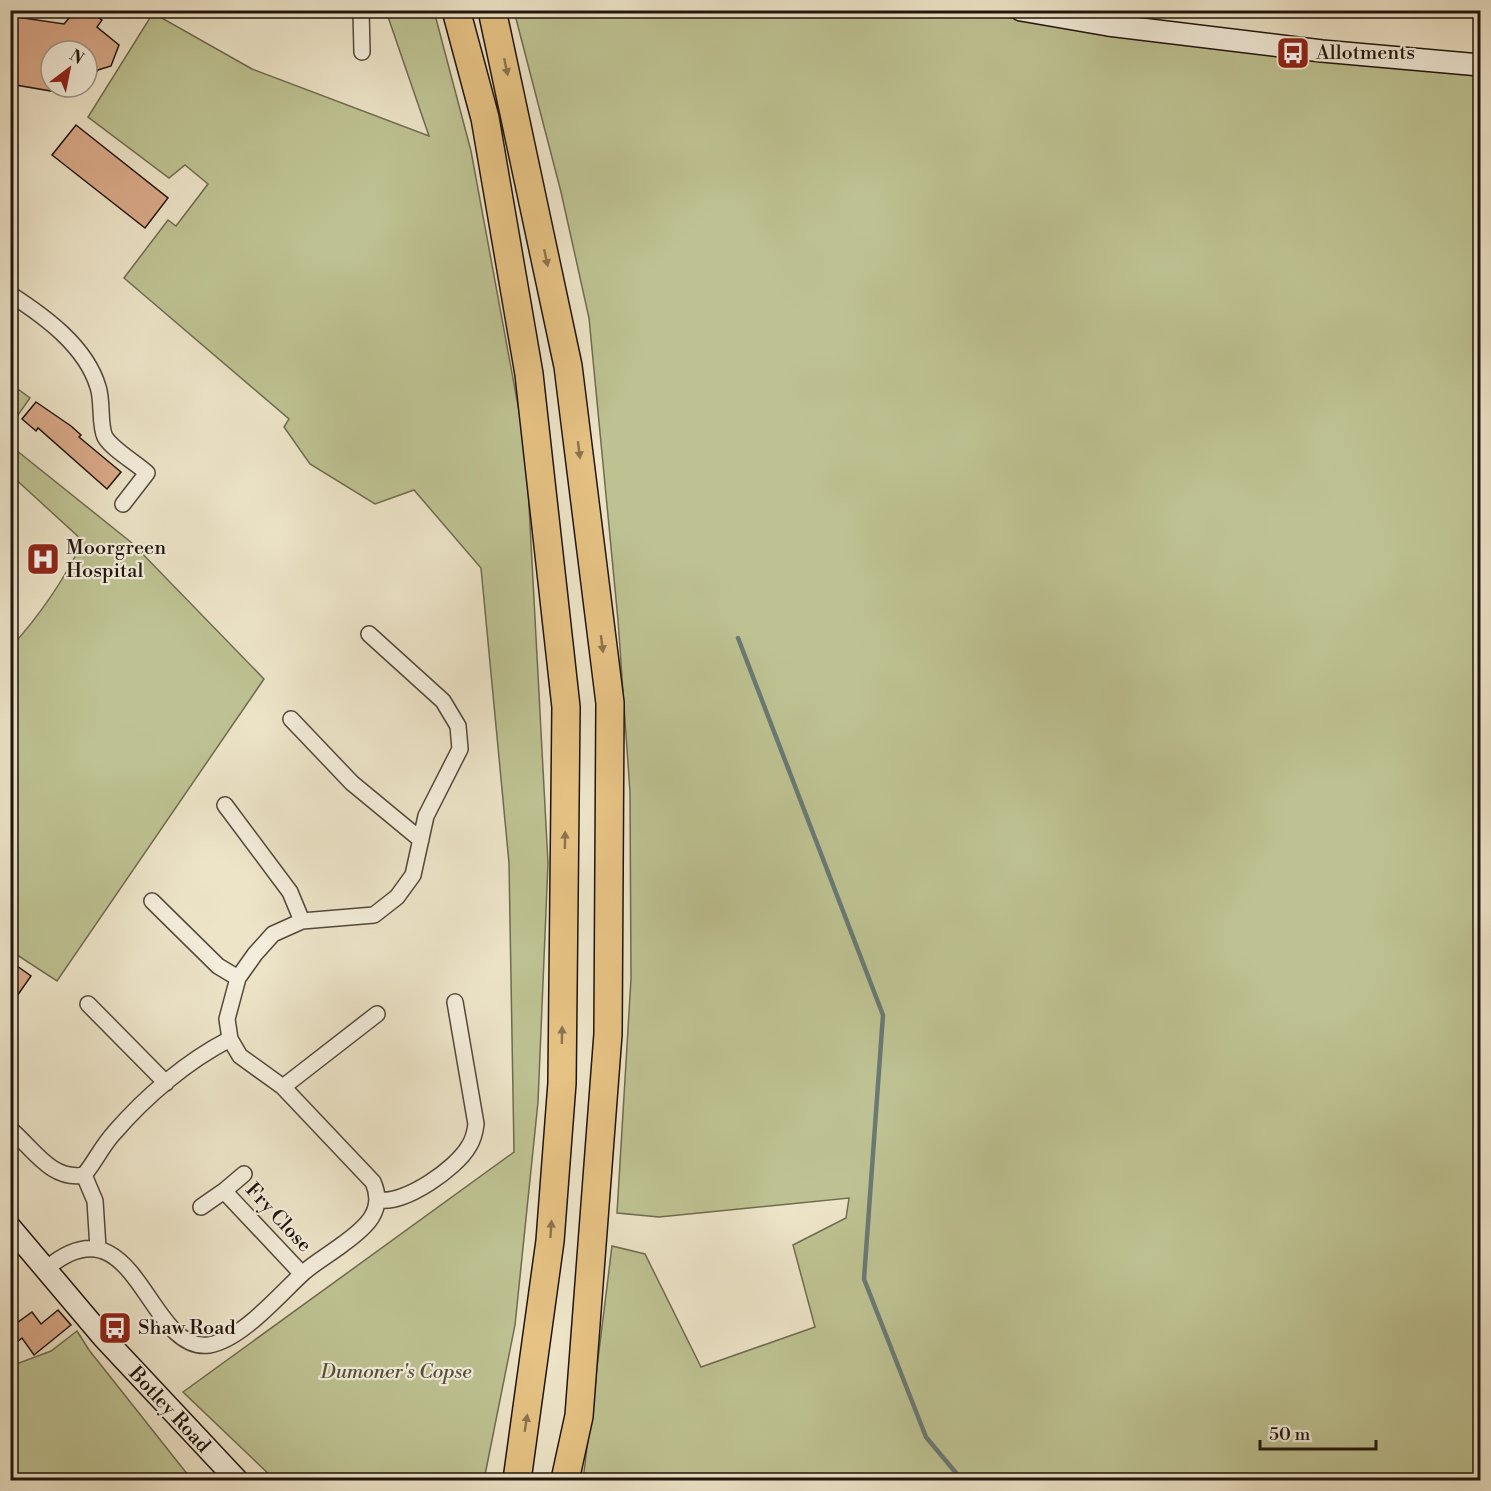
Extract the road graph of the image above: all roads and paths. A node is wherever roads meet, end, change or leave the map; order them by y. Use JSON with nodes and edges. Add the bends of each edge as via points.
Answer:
{"nodes":[{"id":1,"x":361,"y":10,"type":"edge"},
{"id":2,"x":456,"y":10,"type":"edge"},
{"id":3,"x":492,"y":10,"type":"edge"},
{"id":4,"x":1021,"y":10,"type":"edge"},
{"id":5,"x":362,"y":52,"type":"dead end"},
{"id":6,"x":1480,"y":65,"type":"edge"},
{"id":7,"x":10,"y":294,"type":"edge"},
{"id":8,"x":123,"y":504,"type":"dead end"},
{"id":9,"x":369,"y":634,"type":"dead end"},
{"id":10,"x":291,"y":719,"type":"dead end"},
{"id":11,"x":225,"y":805,"type":"dead end"},
{"id":12,"x":421,"y":840,"type":"junction"},
{"id":13,"x":152,"y":900,"type":"dead end"},
{"id":14,"x":302,"y":921,"type":"junction"},
{"id":15,"x":238,"y":978,"type":"junction"},
{"id":16,"x":455,"y":1002,"type":"dead end"},
{"id":17,"x":88,"y":1005,"type":"dead end"},
{"id":18,"x":377,"y":1014,"type":"dead end"},
{"id":19,"x":230,"y":1039,"type":"junction"},
{"id":20,"x":166,"y":1083,"type":"junction"},
{"id":21,"x":283,"y":1087,"type":"junction"},
{"id":22,"x":14,"y":1138,"type":"edge"},
{"id":23,"x":244,"y":1174,"type":"dead end"},
{"id":24,"x":84,"y":1175,"type":"junction"},
{"id":25,"x":224,"y":1191,"type":"junction"},
{"id":26,"x":379,"y":1200,"type":"junction"},
{"id":27,"x":201,"y":1206,"type":"dead end"},
{"id":28,"x":10,"y":1227,"type":"edge"},
{"id":29,"x":98,"y":1248,"type":"junction"},
{"id":30,"x":46,"y":1269,"type":"junction"},
{"id":31,"x":302,"y":1274,"type":"junction"},
{"id":32,"x":237,"y":1480,"type":"edge"},
{"id":33,"x":517,"y":1480,"type":"edge"},
{"id":34,"x":565,"y":1480,"type":"edge"}],
"edges":[{"from":1,"to":5,"type":"street"},
{"from":33,"to":2,"type":"highway","one_way":true,"via":[[550,1241],[562,1083],[566,707],[529,374],[485,118]]},
{"from":3,"to":34,"type":"highway","one_way":true,"via":[[568,366],[610,703],[608,1034],[579,1416]]},
{"from":4,"to":6,"type":"street","via":[[1108,25],[1322,51]]},
{"from":7,"to":8,"type":"street","via":[[73,345],[98,386],[106,438],[147,473]]},
{"from":9,"to":12,"type":"street","via":[[443,701],[458,726],[460,749],[426,816]]},
{"from":10,"to":12,"type":"street","via":[[352,783]]},
{"from":11,"to":14,"type":"street","via":[[290,892]]},
{"from":12,"to":14,"type":"street","via":[[413,875],[397,897],[374,915]]},
{"from":13,"to":15,"type":"street","via":[[218,966]]},
{"from":14,"to":15,"type":"street","via":[[273,934]]},
{"from":15,"to":19,"type":"street","via":[[227,1019]]},
{"from":16,"to":26,"type":"street","via":[[476,1124],[472,1140],[443,1172],[409,1195],[392,1201]]},
{"from":17,"to":20,"type":"street"},
{"from":18,"to":21,"type":"street"},
{"from":19,"to":20,"type":"street"},
{"from":19,"to":21,"type":"street","via":[[240,1056]]},
{"from":20,"to":24,"type":"street","via":[[112,1134]]},
{"from":21,"to":26,"type":"street","via":[[363,1170],[373,1182]]},
{"from":22,"to":24,"type":"street","via":[[59,1174]]},
{"from":23,"to":25,"type":"street","name":"Fry Close"},
{"from":24,"to":29,"type":"street","via":[[95,1202]]},
{"from":25,"to":27,"type":"street","name":"Fry Close"},
{"from":25,"to":31,"type":"street","name":"Fry Close"},
{"from":26,"to":31,"type":"street","via":[[373,1216],[360,1232]]},
{"from":28,"to":30,"type":"street","name":"Botley Road"},
{"from":29,"to":30,"type":"street","via":[[78,1250]]},
{"from":29,"to":31,"type":"street","via":[[129,1272],[170,1325],[198,1345],[222,1341],[242,1329]]},
{"from":30,"to":32,"type":"street","name":"Botley Road","via":[[103,1337]]}]}
